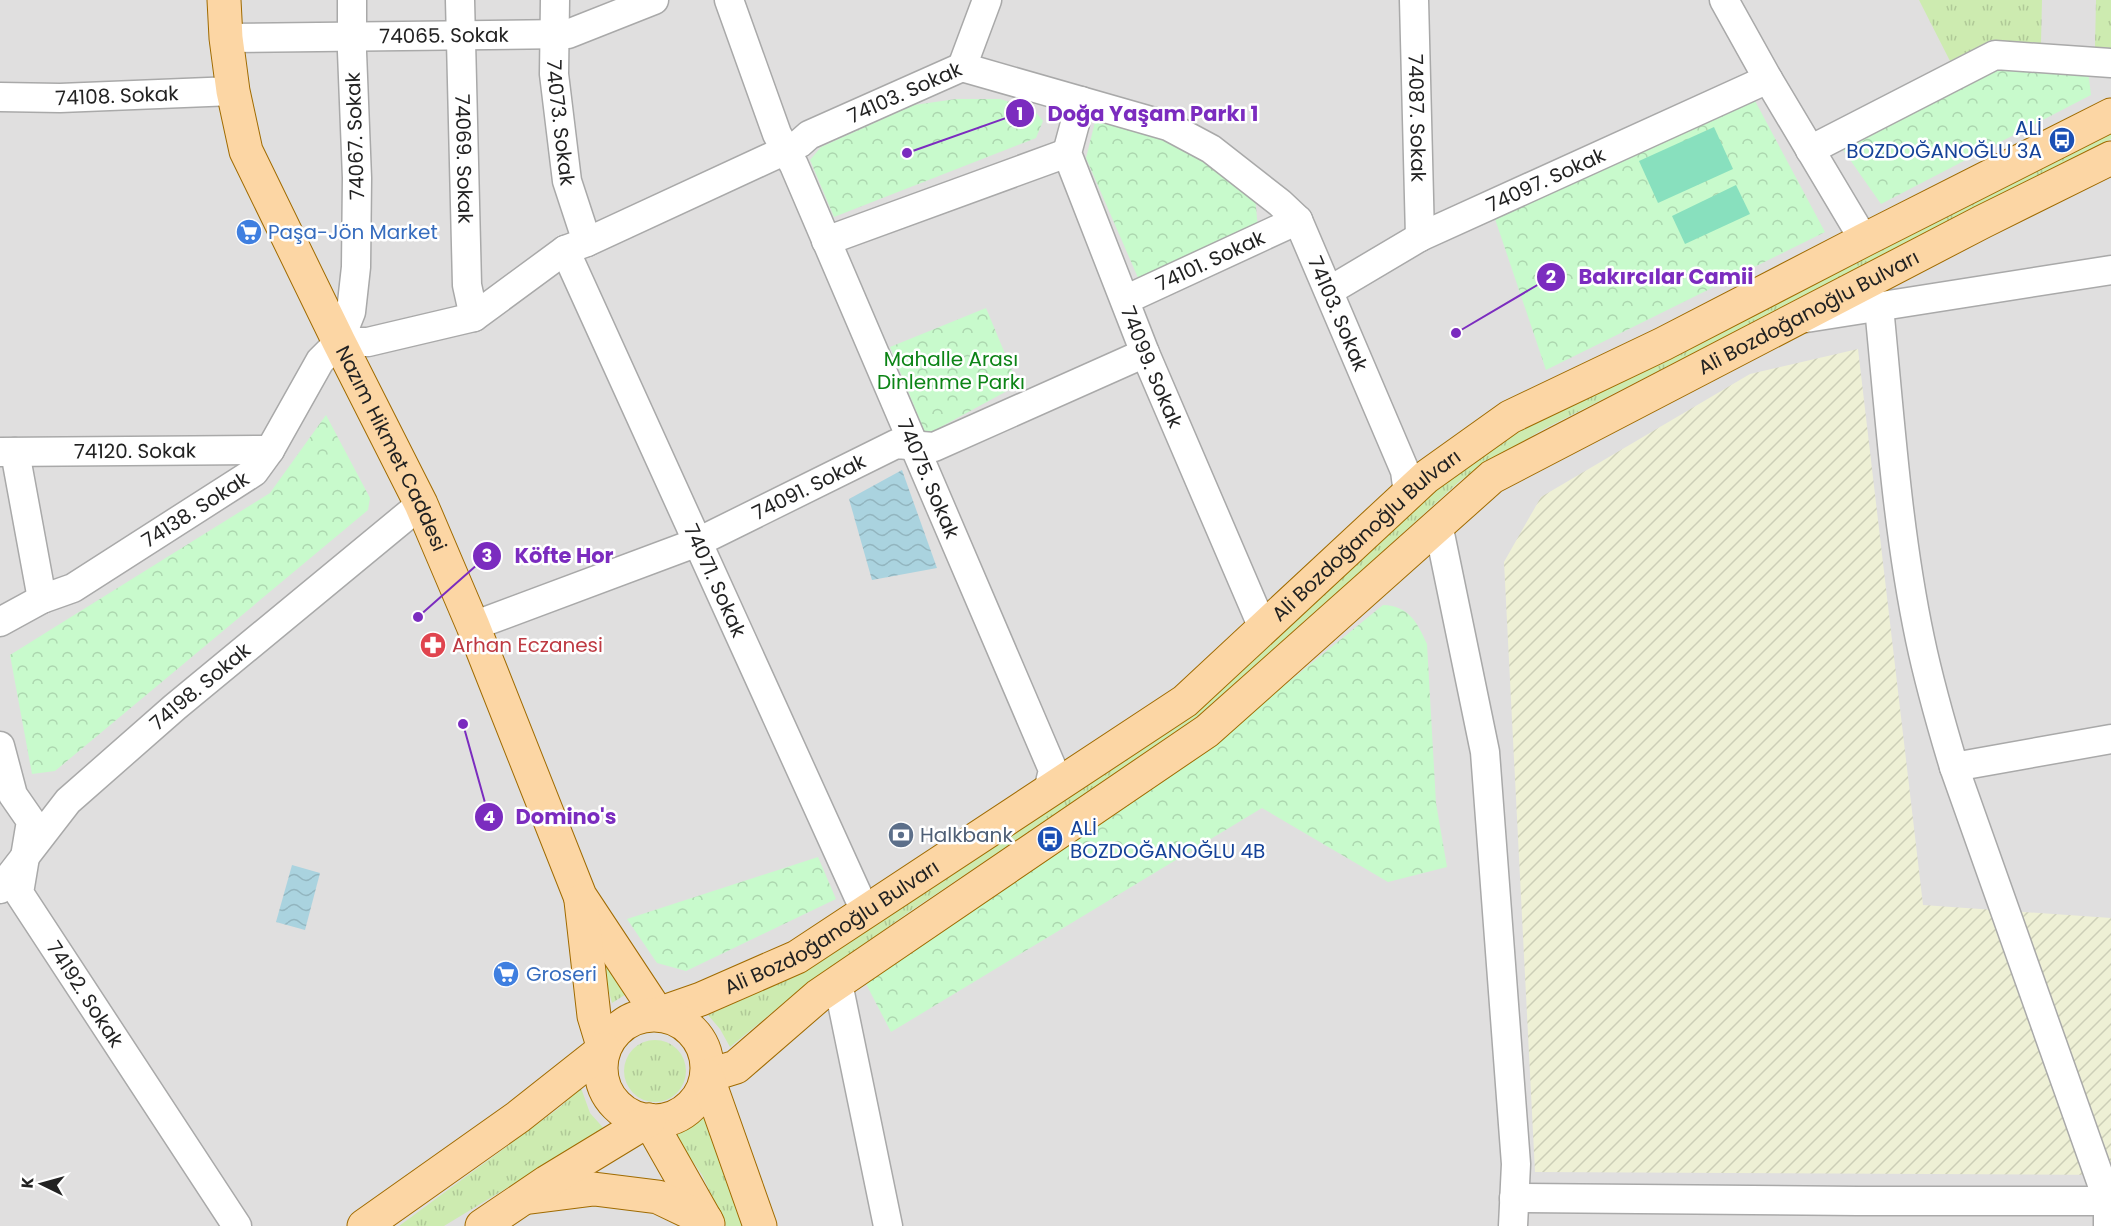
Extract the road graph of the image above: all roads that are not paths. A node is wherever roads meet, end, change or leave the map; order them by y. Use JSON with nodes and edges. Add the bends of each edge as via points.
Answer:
{"nodes":[{"id":1,"x":224,"y":0,"type":"edge"},
{"id":2,"x":352,"y":0,"type":"edge"},
{"id":3,"x":460,"y":0,"type":"edge"},
{"id":4,"x":555,"y":0,"type":"edge"},
{"id":5,"x":654,"y":0,"type":"edge"},
{"id":6,"x":729,"y":0,"type":"edge"},
{"id":7,"x":987,"y":0,"type":"edge"},
{"id":8,"x":1414,"y":0,"type":"edge"},
{"id":9,"x":1724,"y":0,"type":"edge"},
{"id":10,"x":555,"y":34,"type":"junction"},
{"id":11,"x":460,"y":35,"type":"junction"},
{"id":12,"x":351,"y":36,"type":"junction"},
{"id":13,"x":226,"y":38,"type":"junction"},
{"id":14,"x":2111,"y":63,"type":"edge"},
{"id":15,"x":962,"y":67,"type":"junction"},
{"id":16,"x":1768,"y":79,"type":"junction"},
{"id":17,"x":233,"y":91,"type":"junction"},
{"id":18,"x":0,"y":97,"type":"edge"},
{"id":19,"x":1081,"y":101,"type":"junction"},
{"id":20,"x":2111,"y":115,"type":"edge"},
{"id":21,"x":786,"y":150,"type":"junction"},
{"id":22,"x":1810,"y":150,"type":"junction"},
{"id":23,"x":1067,"y":153,"type":"junction"},
{"id":24,"x":2111,"y":158,"type":"edge"},
{"id":25,"x":1298,"y":220,"type":"junction"},
{"id":26,"x":1420,"y":237,"type":"junction"},
{"id":27,"x":1864,"y":240,"type":"junction"},
{"id":28,"x":826,"y":241,"type":"junction"},
{"id":29,"x":576,"y":246,"type":"junction"},
{"id":30,"x":2111,"y":270,"type":"edge"},
{"id":31,"x":1329,"y":291,"type":"junction"},
{"id":32,"x":1125,"y":300,"type":"junction"},
{"id":33,"x":1879,"y":307,"type":"junction"},
{"id":34,"x":474,"y":317,"type":"junction"},
{"id":35,"x":1795,"y":319,"type":"junction"},
{"id":36,"x":339,"y":342,"type":"junction"},
{"id":37,"x":1145,"y":353,"type":"junction"},
{"id":38,"x":914,"y":446,"type":"junction"},
{"id":39,"x":270,"y":450,"type":"junction"},
{"id":40,"x":8,"y":452,"type":"edge"},
{"id":41,"x":1408,"y":493,"type":"junction"},
{"id":42,"x":421,"y":504,"type":"junction"},
{"id":43,"x":1438,"y":524,"type":"junction"},
{"id":44,"x":698,"y":542,"type":"junction"},
{"id":45,"x":42,"y":598,"type":"junction"},
{"id":46,"x":0,"y":622,"type":"edge"},
{"id":47,"x":473,"y":626,"type":"junction"},
{"id":48,"x":1263,"y":628,"type":"junction"},
{"id":49,"x":2111,"y":739,"type":"edge"},
{"id":50,"x":1,"y":753,"type":"edge"},
{"id":51,"x":1954,"y":767,"type":"junction"},
{"id":52,"x":1048,"y":791,"type":"junction"},
{"id":53,"x":25,"y":855,"type":"junction"},
{"id":54,"x":0,"y":889,"type":"edge"},
{"id":55,"x":580,"y":896,"type":"junction"},
{"id":56,"x":865,"y":911,"type":"junction"},
{"id":57,"x":838,"y":983,"type":"junction"},
{"id":58,"x":658,"y":1014,"type":"junction"},
{"id":59,"x":604,"y":1049,"type":"junction"},
{"id":60,"x":707,"y":1076,"type":"junction"},
{"id":61,"x":649,"y":1120,"type":"junction"},
{"id":62,"x":523,"y":1198,"type":"junction"},
{"id":63,"x":1514,"y":1198,"type":"junction"},
{"id":64,"x":2109,"y":1209,"type":"edge"},
{"id":65,"x":707,"y":1223,"type":"edge"},
{"id":66,"x":237,"y":1226,"type":"edge"},
{"id":67,"x":364,"y":1226,"type":"edge"},
{"id":68,"x":482,"y":1226,"type":"edge"},
{"id":69,"x":760,"y":1226,"type":"edge"},
{"id":70,"x":888,"y":1226,"type":"edge"},
{"id":71,"x":1513,"y":1226,"type":"edge"}],
"edges":[{"from":1,"to":13,"type":"main road","name":"Nazım Hikmet Caddesi"},
{"from":2,"to":12,"type":"street","name":"74067. Sokak"},
{"from":3,"to":11,"type":"street","name":"74069. Sokak"},
{"from":4,"to":10,"type":"street","name":"74073. Sokak"},
{"from":5,"to":10,"type":"street","name":"74065. Sokak","via":[[568,34]]},
{"from":6,"to":21,"type":"street","name":"74075. Sokak"},
{"from":7,"to":15,"type":"street"},
{"from":8,"to":26,"type":"street","name":"74087. Sokak"},
{"from":9,"to":16,"type":"street"},
{"from":10,"to":11,"type":"street","name":"74065. Sokak"},
{"from":10,"to":29,"type":"street","name":"74073. Sokak","via":[[554,74]]},
{"from":11,"to":12,"type":"street","name":"74065. Sokak"},
{"from":11,"to":34,"type":"street","name":"74069. Sokak","via":[[467,285]]},
{"from":12,"to":13,"type":"street","name":"74065. Sokak"},
{"from":12,"to":36,"type":"street","name":"74067. Sokak","via":[[356,267],[351,312]]},
{"from":13,"to":17,"type":"main road","name":"Nazım Hikmet Caddesi"},
{"from":14,"to":22,"type":"street","via":[[1995,55]]},
{"from":15,"to":19,"type":"street","name":"74103. Sokak"},
{"from":15,"to":21,"type":"street","name":"74103. Sokak","via":[[809,135]]},
{"from":16,"to":22,"type":"street"},
{"from":16,"to":26,"type":"street","name":"74097. Sokak"},
{"from":17,"to":18,"type":"street","name":"74108. Sokak"},
{"from":17,"to":36,"type":"main road","name":"Nazım Hikmet Caddesi","via":[[246,150]]},
{"from":19,"to":23,"type":"street"},
{"from":19,"to":25,"type":"street","name":"74103. Sokak","via":[[1168,126],[1211,149]]},
{"from":20,"to":27,"type":"main road","name":"Ali Bozdoğanoğlu Bulvarı"},
{"from":21,"to":28,"type":"street","name":"74075. Sokak"},
{"from":21,"to":29,"type":"street","name":"74103. Sokak"},
{"from":22,"to":27,"type":"street"},
{"from":23,"to":28,"type":"street"},
{"from":23,"to":32,"type":"street","name":"74099. Sokak"},
{"from":24,"to":35,"type":"main road","name":"Ali Bozdoğanoğlu Bulvarı"},
{"from":25,"to":31,"type":"street","name":"74103. Sokak"},
{"from":25,"to":32,"type":"street","name":"74101. Sokak"},
{"from":26,"to":31,"type":"street","name":"74097. Sokak"},
{"from":27,"to":41,"type":"main road","name":"Ali Bozdoğanoğlu Bulvarı","via":[[1663,344],[1510,417]]},
{"from":28,"to":38,"type":"street","name":"74075. Sokak"},
{"from":29,"to":34,"type":"street","name":"74103. Sokak"},
{"from":29,"to":44,"type":"street","name":"74071. Sokak"},
{"from":30,"to":33,"type":"street"},
{"from":31,"to":41,"type":"street","name":"74103. Sokak","via":[[1405,471]]},
{"from":32,"to":37,"type":"street","name":"74099. Sokak"},
{"from":33,"to":35,"type":"street"},
{"from":33,"to":51,"type":"street","via":[[1907,568],[1934,700]]},
{"from":34,"to":36,"type":"street","name":"74103. Sokak","via":[[368,342]]},
{"from":35,"to":43,"type":"main road","name":"Ali Bozdoğanoğlu Bulvarı","via":[[1492,477]]},
{"from":36,"to":39,"type":"street","name":"74138. Sokak","via":[[320,361]]},
{"from":36,"to":42,"type":"main road","name":"Nazım Hikmet Caddesi"},
{"from":37,"to":38,"type":"street","name":"74091. Sokak","via":[[934,447]]},
{"from":37,"to":48,"type":"street","name":"74099. Sokak"},
{"from":38,"to":44,"type":"street","name":"74091. Sokak","via":[[896,444]]},
{"from":38,"to":52,"type":"street","name":"74075. Sokak","via":[[1053,770]]},
{"from":39,"to":40,"type":"street","name":"74120. Sokak"},
{"from":39,"to":45,"type":"street","name":"74138. Sokak","via":[[254,472],[73,588]]},
{"from":40,"to":45,"type":"street"},
{"from":41,"to":48,"type":"main road","name":"Ali Bozdoğanoğlu Bulvarı"},
{"from":42,"to":47,"type":"main road","name":"Nazım Hikmet Caddesi"},
{"from":42,"to":53,"type":"street","name":"74198. Sokak","via":[[175,707],[68,801]]},
{"from":43,"to":57,"type":"main road","name":"Ali Bozdoğanoğlu Bulvarı","via":[[1207,731]]},
{"from":43,"to":63,"type":"street","via":[[1485,752],[1516,1164]]},
{"from":44,"to":47,"type":"street","name":"74091. Sokak"},
{"from":44,"to":56,"type":"street","name":"74071. Sokak"},
{"from":45,"to":46,"type":"street","name":"74138. Sokak"},
{"from":47,"to":55,"type":"main road","name":"Nazım Hikmet Caddesi"},
{"from":48,"to":52,"type":"main road","name":"Ali Bozdoğanoğlu Bulvarı","via":[[1185,701]]},
{"from":49,"to":51,"type":"street"},
{"from":50,"to":53,"type":"street","name":"74192. Sokak","via":[[13,795],[32,821]]},
{"from":51,"to":64,"type":"street"},
{"from":52,"to":56,"type":"main road","name":"Ali Bozdoğanoğlu Bulvarı"},
{"from":53,"to":54,"type":"street","name":"74198. Sokak"},
{"from":53,"to":66,"type":"street","name":"74192. Sokak","via":[[19,893]]},
{"from":55,"to":58,"type":"main road"},
{"from":55,"to":59,"type":"main road","via":[[594,1016]]},
{"from":56,"to":58,"type":"main road","name":"Ali Bozdoğanoğlu Bulvarı","via":[[797,957]]},
{"from":57,"to":60,"type":"main road","name":"Ali Bozdoğanoğlu Bulvarı","via":[[736,1067]]},
{"from":57,"to":70,"type":"street"},
{"from":58,"to":59,"type":"main road","via":[[626,1022]]},
{"from":58,"to":60,"type":"main road","via":[[689,1027],[707,1058]]},
{"from":59,"to":61,"type":"main road","via":[[603,1083],[610,1098],[623,1111]]},
{"from":59,"to":67,"type":"main road","via":[[518,1117]]},
{"from":60,"to":61,"type":"main road","via":[[690,1107],[675,1117]]},
{"from":60,"to":69,"type":"main road"},
{"from":61,"to":62,"type":"main road"},
{"from":61,"to":65,"type":"main road"},
{"from":62,"to":65,"type":"main road","via":[[594,1189],[639,1194],[658,1197]]},
{"from":62,"to":68,"type":"main road"},
{"from":63,"to":64,"type":"street","via":[[1858,1201]]},
{"from":63,"to":71,"type":"street"}]}
